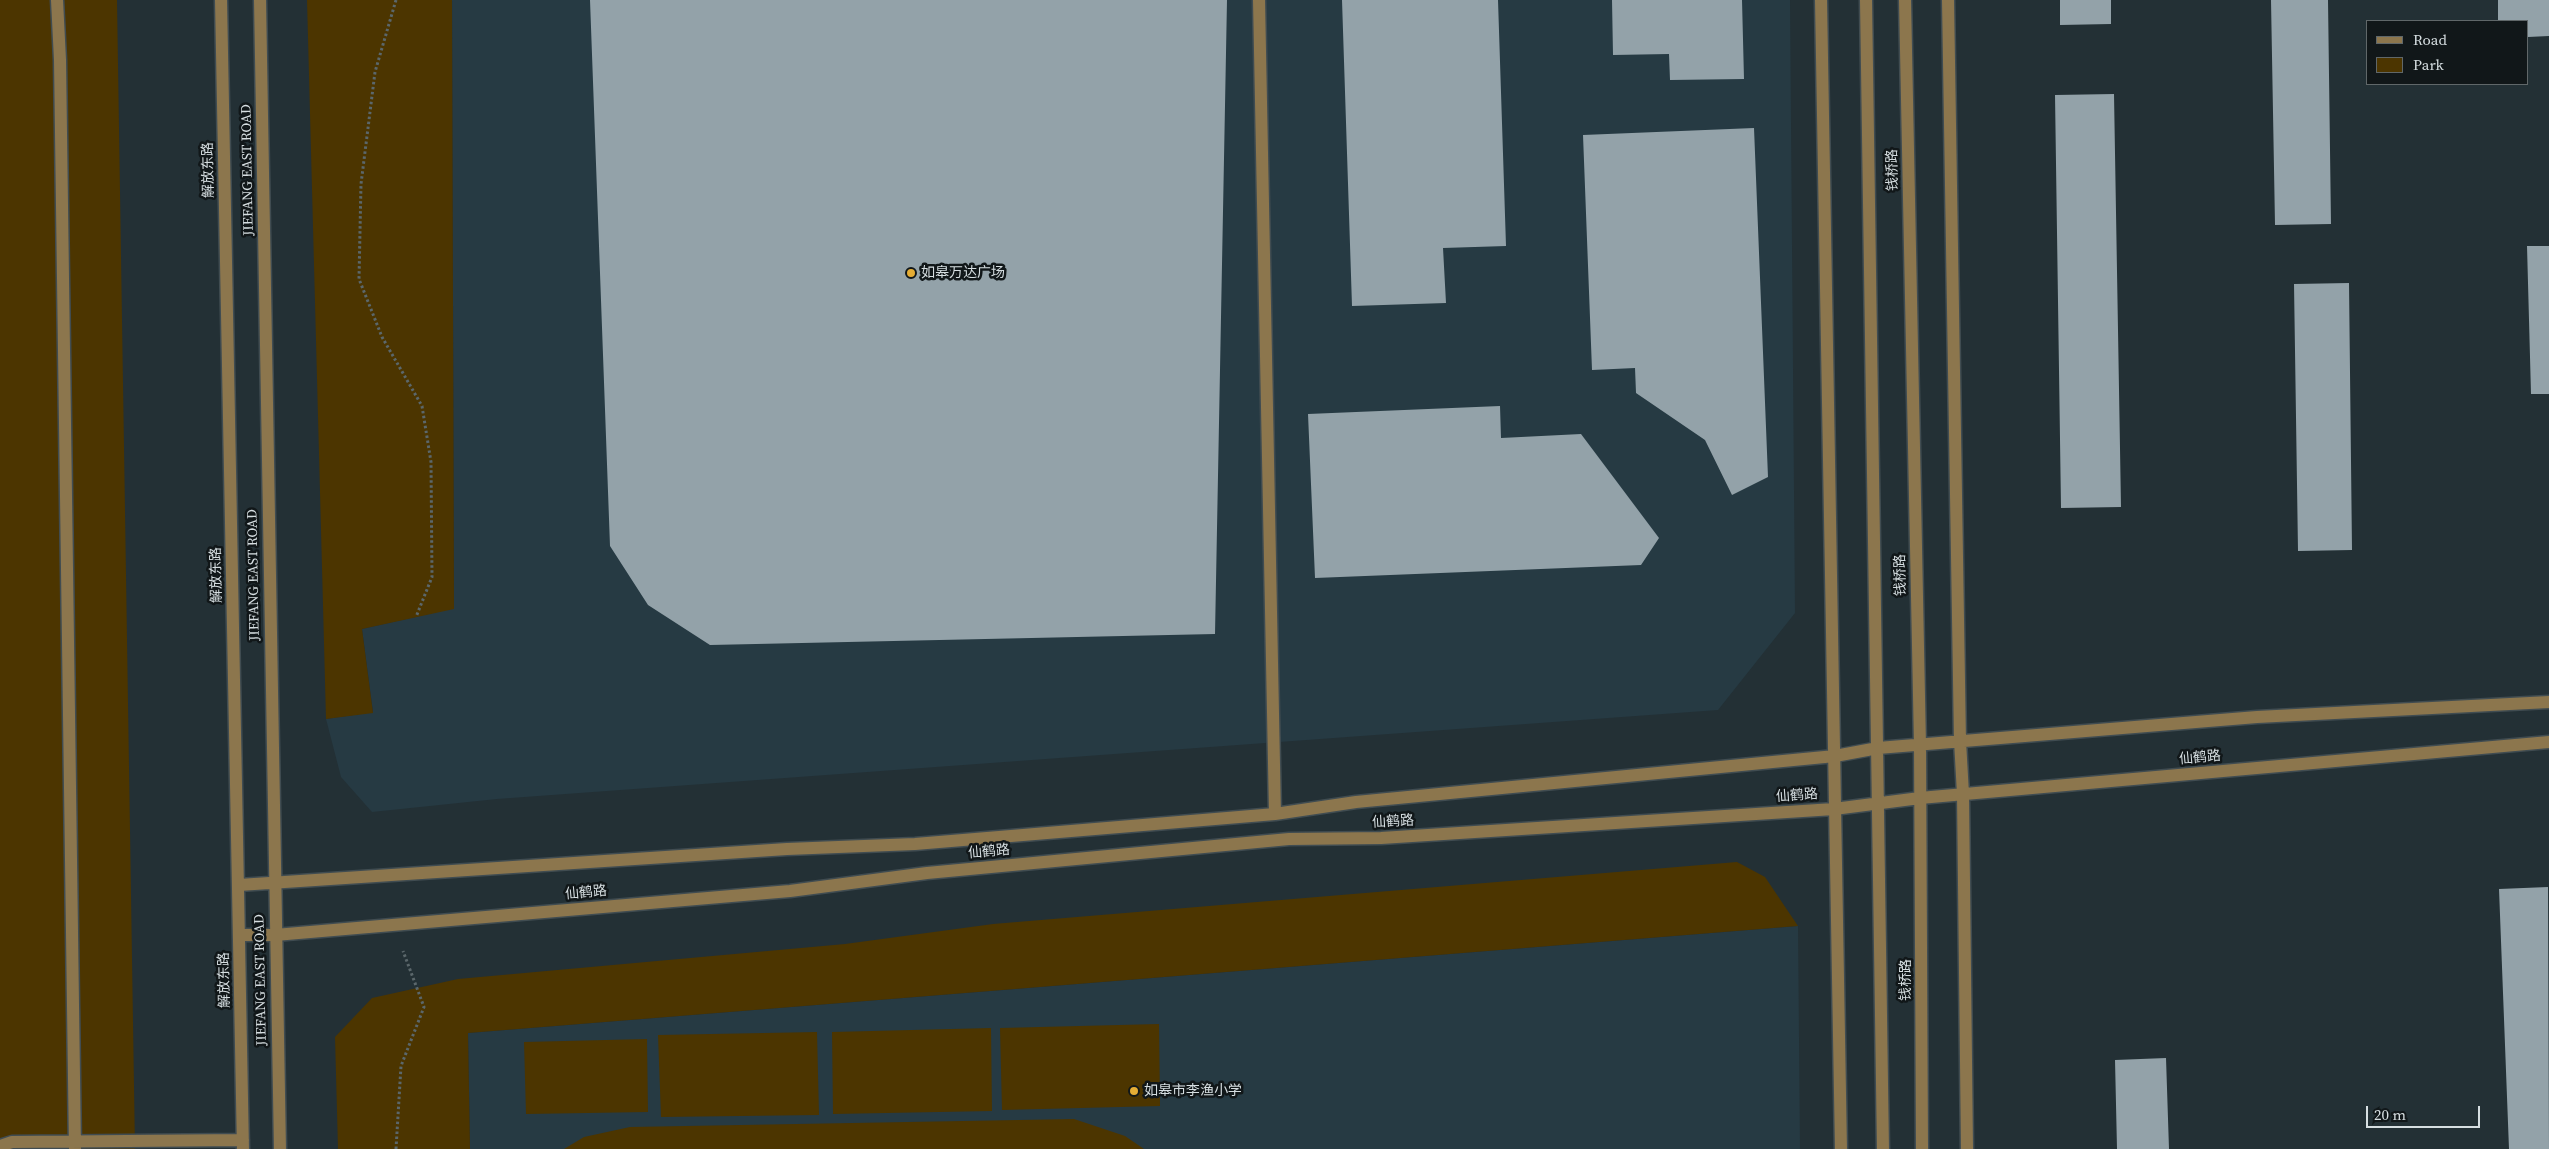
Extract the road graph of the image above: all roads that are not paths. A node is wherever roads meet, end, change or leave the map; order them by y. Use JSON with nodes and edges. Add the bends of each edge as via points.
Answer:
{"nodes":[{"id":1,"x":57,"y":0,"type":"edge"},
{"id":2,"x":221,"y":0,"type":"edge"},
{"id":3,"x":260,"y":0,"type":"edge"},
{"id":4,"x":1259,"y":0,"type":"edge"},
{"id":5,"x":1821,"y":0,"type":"edge"},
{"id":6,"x":1866,"y":0,"type":"edge"},
{"id":7,"x":1905,"y":0,"type":"edge"},
{"id":8,"x":1948,"y":0,"type":"edge"},
{"id":9,"x":2549,"y":702,"type":"edge"},
{"id":10,"x":1960,"y":741,"type":"junction"},
{"id":11,"x":2549,"y":742,"type":"edge"},
{"id":12,"x":1920,"y":745,"type":"junction"},
{"id":13,"x":1878,"y":748,"type":"junction"},
{"id":14,"x":1834,"y":756,"type":"junction"},
{"id":15,"x":1963,"y":794,"type":"junction"},
{"id":16,"x":1920,"y":798,"type":"junction"},
{"id":17,"x":1879,"y":802,"type":"junction"},
{"id":18,"x":1834,"y":808,"type":"junction"},
{"id":19,"x":1276,"y":814,"type":"junction"},
{"id":20,"x":274,"y":884,"type":"junction"},
{"id":21,"x":239,"y":885,"type":"junction"},
{"id":22,"x":239,"y":935,"type":"junction"},
{"id":23,"x":275,"y":935,"type":"junction"},
{"id":24,"x":76,"y":1145,"type":"edge"},
{"id":25,"x":243,"y":1145,"type":"edge"},
{"id":26,"x":0,"y":1146,"type":"edge"},
{"id":27,"x":280,"y":1149,"type":"edge"},
{"id":28,"x":1840,"y":1149,"type":"edge"},
{"id":29,"x":1884,"y":1149,"type":"edge"},
{"id":30,"x":1922,"y":1149,"type":"edge"},
{"id":31,"x":1967,"y":1149,"type":"edge"}],
"edges":[{"from":1,"to":24,"type":"street"},
{"from":2,"to":21,"type":"street","name":"解放东路"},
{"from":3,"to":20,"type":"street","name":"JIEFANG EAST ROAD"},
{"from":4,"to":19,"type":"street"},
{"from":5,"to":14,"type":"street"},
{"from":6,"to":13,"type":"street","name":"钱桥路"},
{"from":7,"to":12,"type":"street","name":"钱桥路"},
{"from":8,"to":10,"type":"street"},
{"from":9,"to":10,"type":"street","name":"仙鹤路","via":[[2257,717]]},
{"from":10,"to":12,"type":"street","name":"仙鹤路"},
{"from":10,"to":15,"type":"street"},
{"from":11,"to":15,"type":"street","name":"仙鹤路"},
{"from":12,"to":13,"type":"street","name":"仙鹤路"},
{"from":12,"to":16,"type":"street","name":"钱桥路"},
{"from":13,"to":14,"type":"street","name":"仙鹤路"},
{"from":13,"to":17,"type":"street","name":"钱桥路"},
{"from":14,"to":18,"type":"street"},
{"from":14,"to":19,"type":"street","name":"仙鹤路","via":[[1356,802]]},
{"from":15,"to":16,"type":"street","name":"仙鹤路"},
{"from":15,"to":31,"type":"street"},
{"from":16,"to":17,"type":"street","name":"仙鹤路"},
{"from":16,"to":30,"type":"street","name":"钱桥路"},
{"from":17,"to":18,"type":"street","name":"仙鹤路"},
{"from":17,"to":29,"type":"street","name":"钱桥路"},
{"from":18,"to":23,"type":"street","name":"仙鹤路","via":[[1381,838],[1288,839],[927,873],[790,891]]},
{"from":18,"to":28,"type":"street"},
{"from":19,"to":20,"type":"street","name":"仙鹤路","via":[[915,844],[787,849]]},
{"from":20,"to":21,"type":"street","name":"仙鹤路"},
{"from":20,"to":23,"type":"street","name":"JIEFANG EAST ROAD"},
{"from":21,"to":22,"type":"street","name":"解放东路"},
{"from":22,"to":23,"type":"street","name":"仙鹤路"},
{"from":22,"to":25,"type":"street","name":"解放东路"},
{"from":23,"to":27,"type":"street","name":"JIEFANG EAST ROAD"},
{"from":24,"to":25,"type":"street"},
{"from":24,"to":26,"type":"street","via":[[12,1142]]}]}
